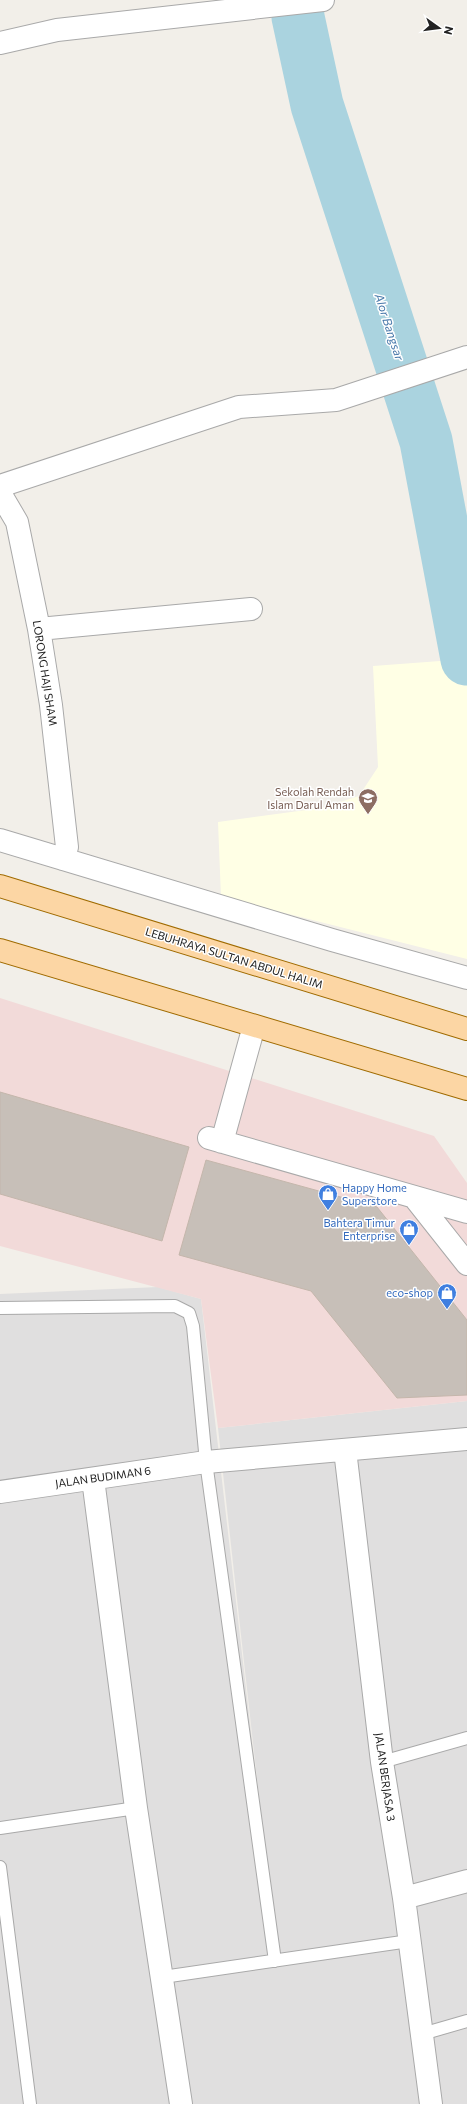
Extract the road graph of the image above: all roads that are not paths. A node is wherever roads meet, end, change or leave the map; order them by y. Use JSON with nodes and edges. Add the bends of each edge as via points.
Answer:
{"nodes":[{"id":1,"x":323,"y":0,"type":"edge"},
{"id":2,"x":0,"y":43,"type":"edge"},
{"id":3,"x":467,"y":357,"type":"edge"},
{"id":4,"x":0,"y":486,"type":"edge"},
{"id":5,"x":0,"y":493,"type":"edge"},
{"id":6,"x":251,"y":609,"type":"dead end"},
{"id":7,"x":39,"y":629,"type":"junction"},
{"id":8,"x":0,"y":840,"type":"edge"},
{"id":9,"x":64,"y":859,"type":"junction"},
{"id":10,"x":0,"y":886,"type":"edge"},
{"id":11,"x":0,"y":950,"type":"edge"},
{"id":12,"x":467,"y":978,"type":"edge"},
{"id":13,"x":254,"y":1026,"type":"junction"},
{"id":14,"x":467,"y":1029,"type":"edge"},
{"id":15,"x":467,"y":1089,"type":"edge"},
{"id":16,"x":414,"y":1197,"type":"junction"},
{"id":17,"x":467,"y":1212,"type":"edge"},
{"id":18,"x":467,"y":1264,"type":"edge"},
{"id":19,"x":0,"y":1308,"type":"edge"},
{"id":20,"x":467,"y":1438,"type":"edge"},
{"id":21,"x":345,"y":1450,"type":"junction"},
{"id":22,"x":206,"y":1462,"type":"junction"},
{"id":23,"x":93,"y":1479,"type":"junction"},
{"id":24,"x":0,"y":1492,"type":"edge"},
{"id":25,"x":467,"y":1738,"type":"edge"},
{"id":26,"x":382,"y":1762,"type":"junction"},
{"id":27,"x":136,"y":1808,"type":"junction"},
{"id":28,"x":0,"y":1828,"type":"edge"},
{"id":29,"x":0,"y":1866,"type":"edge"},
{"id":30,"x":467,"y":1881,"type":"edge"},
{"id":31,"x":404,"y":1898,"type":"junction"},
{"id":32,"x":409,"y":1941,"type":"junction"},
{"id":33,"x":274,"y":1961,"type":"junction"},
{"id":34,"x":163,"y":1977,"type":"junction"},
{"id":35,"x":467,"y":2021,"type":"edge"},
{"id":36,"x":422,"y":2034,"type":"junction"},
{"id":37,"x":30,"y":2104,"type":"edge"},
{"id":38,"x":181,"y":2104,"type":"edge"},
{"id":39,"x":431,"y":2104,"type":"edge"}],
"edges":[{"from":1,"to":2,"type":"street","via":[[57,30]]},
{"from":3,"to":4,"type":"street","via":[[336,400],[239,407]]},
{"from":5,"to":7,"type":"street","name":"LORONG HAJI SHAM","via":[[17,522]]},
{"from":6,"to":7,"type":"street"},
{"from":7,"to":9,"type":"street","name":"LORONG HAJI SHAM","via":[[51,705],[67,847]]},
{"from":8,"to":9,"type":"street"},
{"from":9,"to":12,"type":"street"},
{"from":10,"to":14,"type":"main road","name":"LEBUHRAYA SULTAN ABDUL HALIM"},
{"from":11,"to":13,"type":"main road"},
{"from":13,"to":15,"type":"main road"},
{"from":13,"to":16,"type":"street","via":[[215,1140]]},
{"from":16,"to":17,"type":"street"},
{"from":16,"to":18,"type":"street"},
{"from":19,"to":22,"type":"lane","via":[[175,1306],[189,1313],[193,1326]]},
{"from":20,"to":21,"type":"street","name":"JALAN BUDIMAN 6"},
{"from":21,"to":22,"type":"street","name":"JALAN BUDIMAN 6"},
{"from":21,"to":26,"type":"street","name":"JALAN BERJASA 3"},
{"from":22,"to":23,"type":"street","name":"JALAN BUDIMAN 6"},
{"from":22,"to":33,"type":"lane"},
{"from":23,"to":24,"type":"street","name":"JALAN BUDIMAN 6"},
{"from":23,"to":27,"type":"street"},
{"from":25,"to":26,"type":"lane"},
{"from":26,"to":31,"type":"street","name":"JALAN BERJASA 3"},
{"from":27,"to":28,"type":"lane"},
{"from":27,"to":34,"type":"street"},
{"from":29,"to":37,"type":"lane"},
{"from":30,"to":31,"type":"street"},
{"from":31,"to":32,"type":"street","name":"JALAN BERJASA 3"},
{"from":32,"to":33,"type":"lane"},
{"from":32,"to":36,"type":"street","name":"JALAN BERJASA 3"},
{"from":33,"to":34,"type":"lane"},
{"from":34,"to":38,"type":"street"},
{"from":35,"to":36,"type":"lane"},
{"from":36,"to":39,"type":"street","name":"JALAN BERJASA 3"}]}
